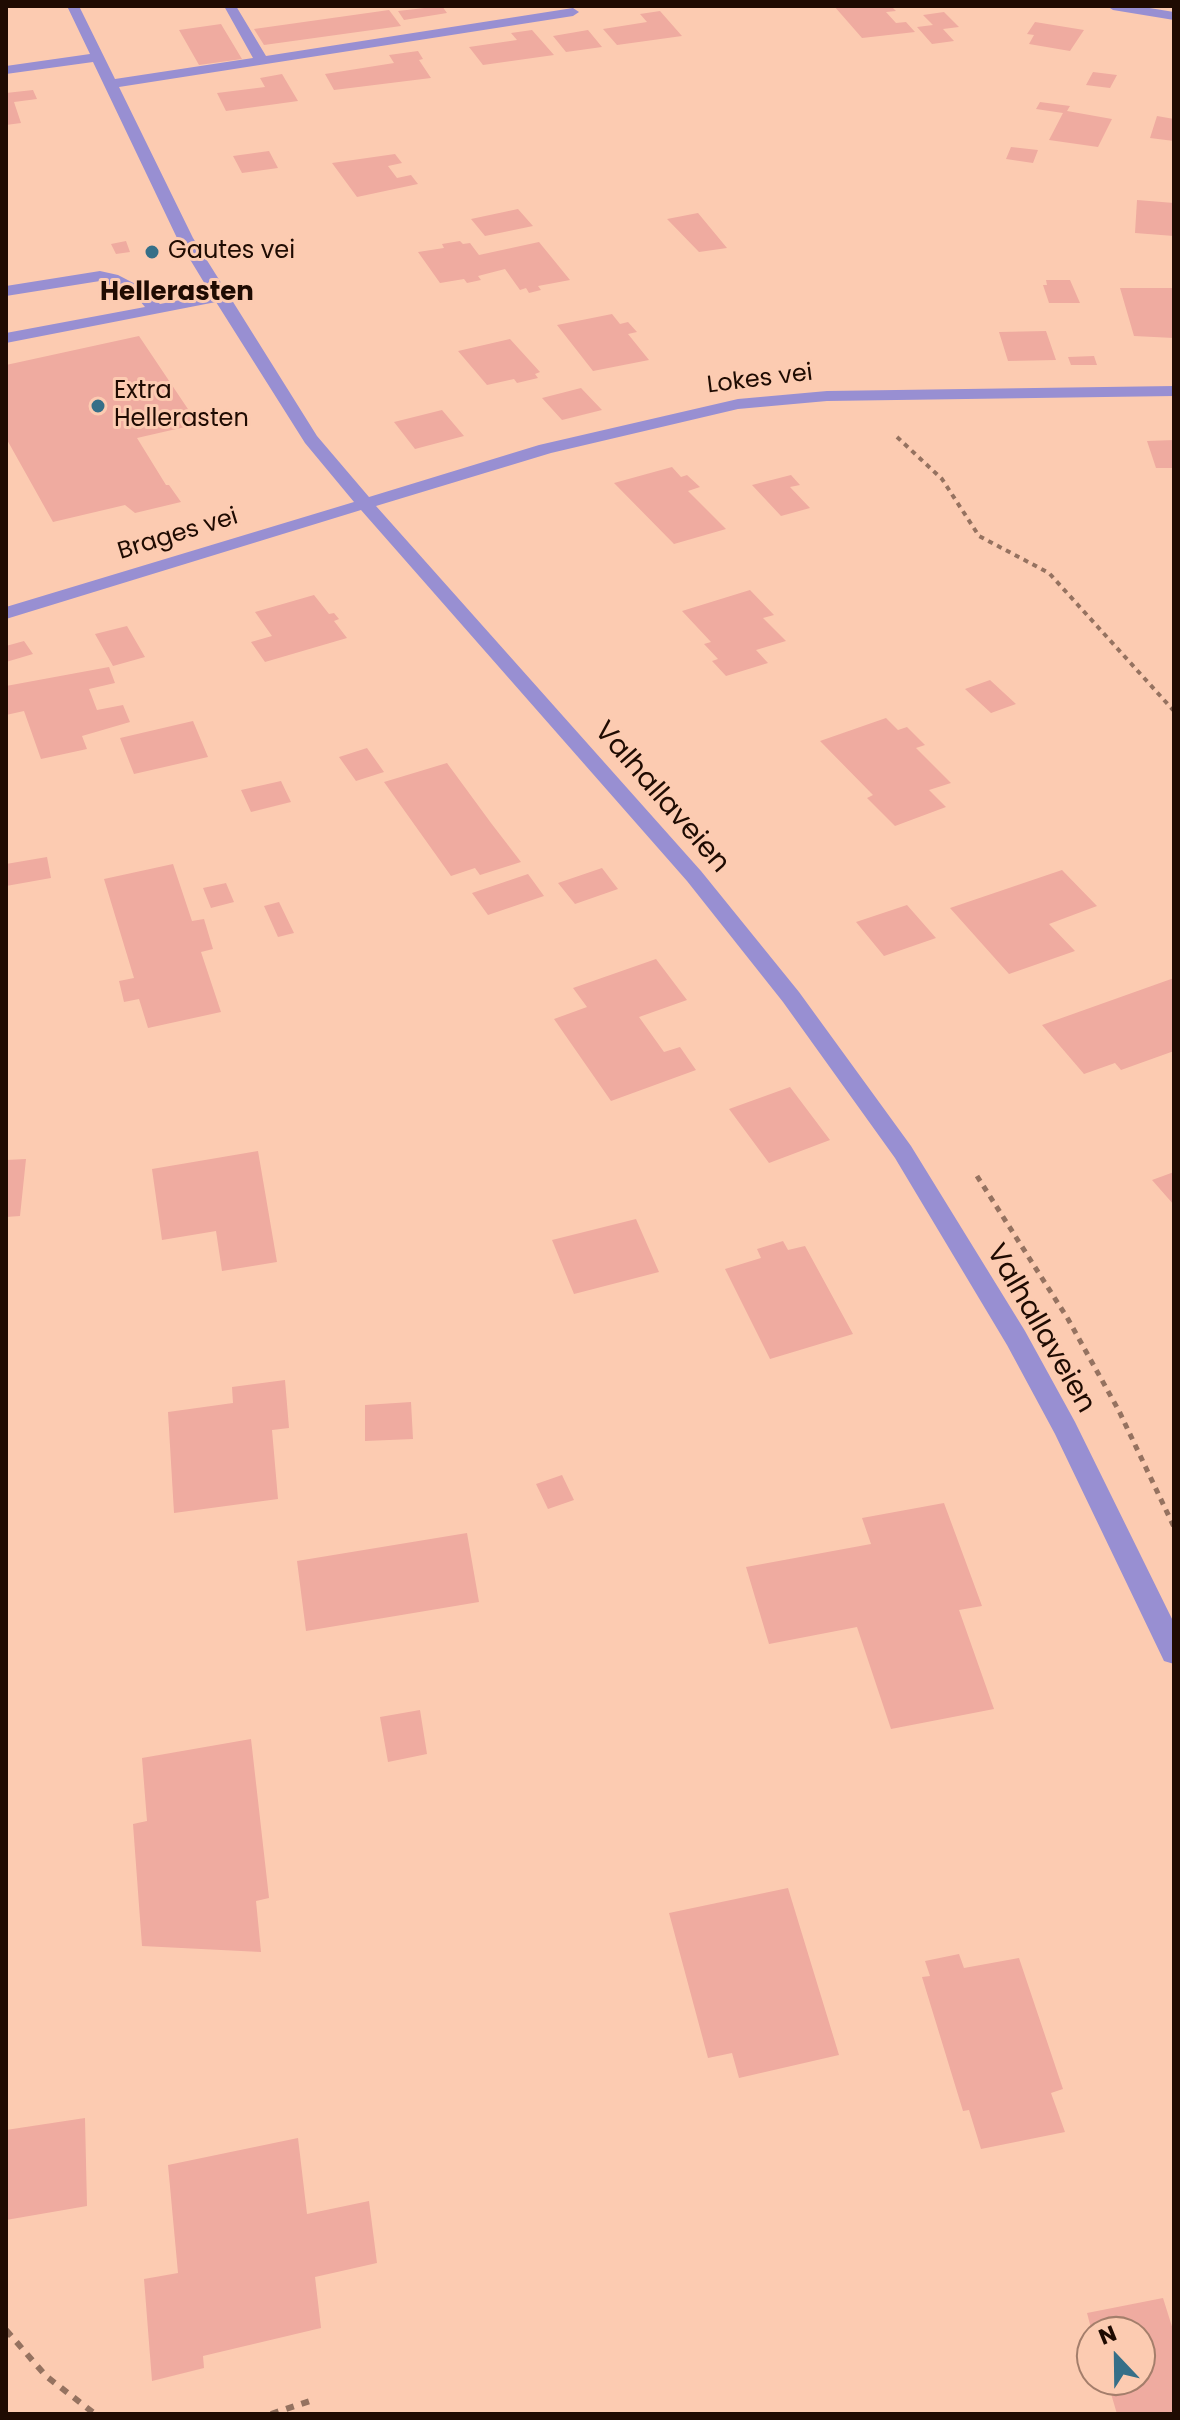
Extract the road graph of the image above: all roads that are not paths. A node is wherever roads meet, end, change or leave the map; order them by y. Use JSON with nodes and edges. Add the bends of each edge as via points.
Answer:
{"nodes":[{"id":1,"x":73,"y":6,"type":"edge"},
{"id":2,"x":230,"y":6,"type":"edge"},
{"id":3,"x":516,"y":6,"type":"edge"},
{"id":4,"x":1113,"y":6,"type":"edge"},
{"id":5,"x":573,"y":12,"type":"dead end"},
{"id":6,"x":1174,"y":16,"type":"edge"},
{"id":7,"x":529,"y":19,"type":"junction"},
{"id":8,"x":97,"y":57,"type":"junction"},
{"id":9,"x":262,"y":61,"type":"junction"},
{"id":10,"x":6,"y":70,"type":"edge"},
{"id":11,"x":110,"y":84,"type":"junction"},
{"id":12,"x":6,"y":291,"type":"edge"},
{"id":13,"x":220,"y":297,"type":"junction"},
{"id":14,"x":155,"y":308,"type":"junction"},
{"id":15,"x":6,"y":338,"type":"edge"},
{"id":16,"x":1174,"y":391,"type":"edge"},
{"id":17,"x":364,"y":503,"type":"junction"},
{"id":18,"x":9,"y":605,"type":"edge"},
{"id":19,"x":1174,"y":1652,"type":"edge"}],
"edges":[{"from":1,"to":8,"type":"street","name":"Valhallaveien"},
{"from":2,"to":9,"type":"street"},
{"from":3,"to":7,"type":"street"},
{"from":4,"to":6,"type":"street"},
{"from":5,"to":7,"type":"street"},
{"from":7,"to":9,"type":"street"},
{"from":8,"to":10,"type":"street"},
{"from":8,"to":11,"type":"street","name":"Valhallaveien"},
{"from":9,"to":11,"type":"street"},
{"from":11,"to":13,"type":"street","name":"Valhallaveien","via":[[172,214]]},
{"from":12,"to":14,"type":"street","via":[[100,276],[140,292]]},
{"from":13,"to":14,"type":"street"},
{"from":13,"to":17,"type":"street","name":"Valhallaveien","via":[[287,404]]},
{"from":14,"to":15,"type":"street"},
{"from":16,"to":17,"type":"street","name":"Lokes vei","via":[[851,395],[738,404],[545,449]]},
{"from":17,"to":18,"type":"street","name":"Brages vei"},
{"from":17,"to":19,"type":"street","name":"Valhallaveien","via":[[694,876],[863,1095],[1016,1338]]}]}
